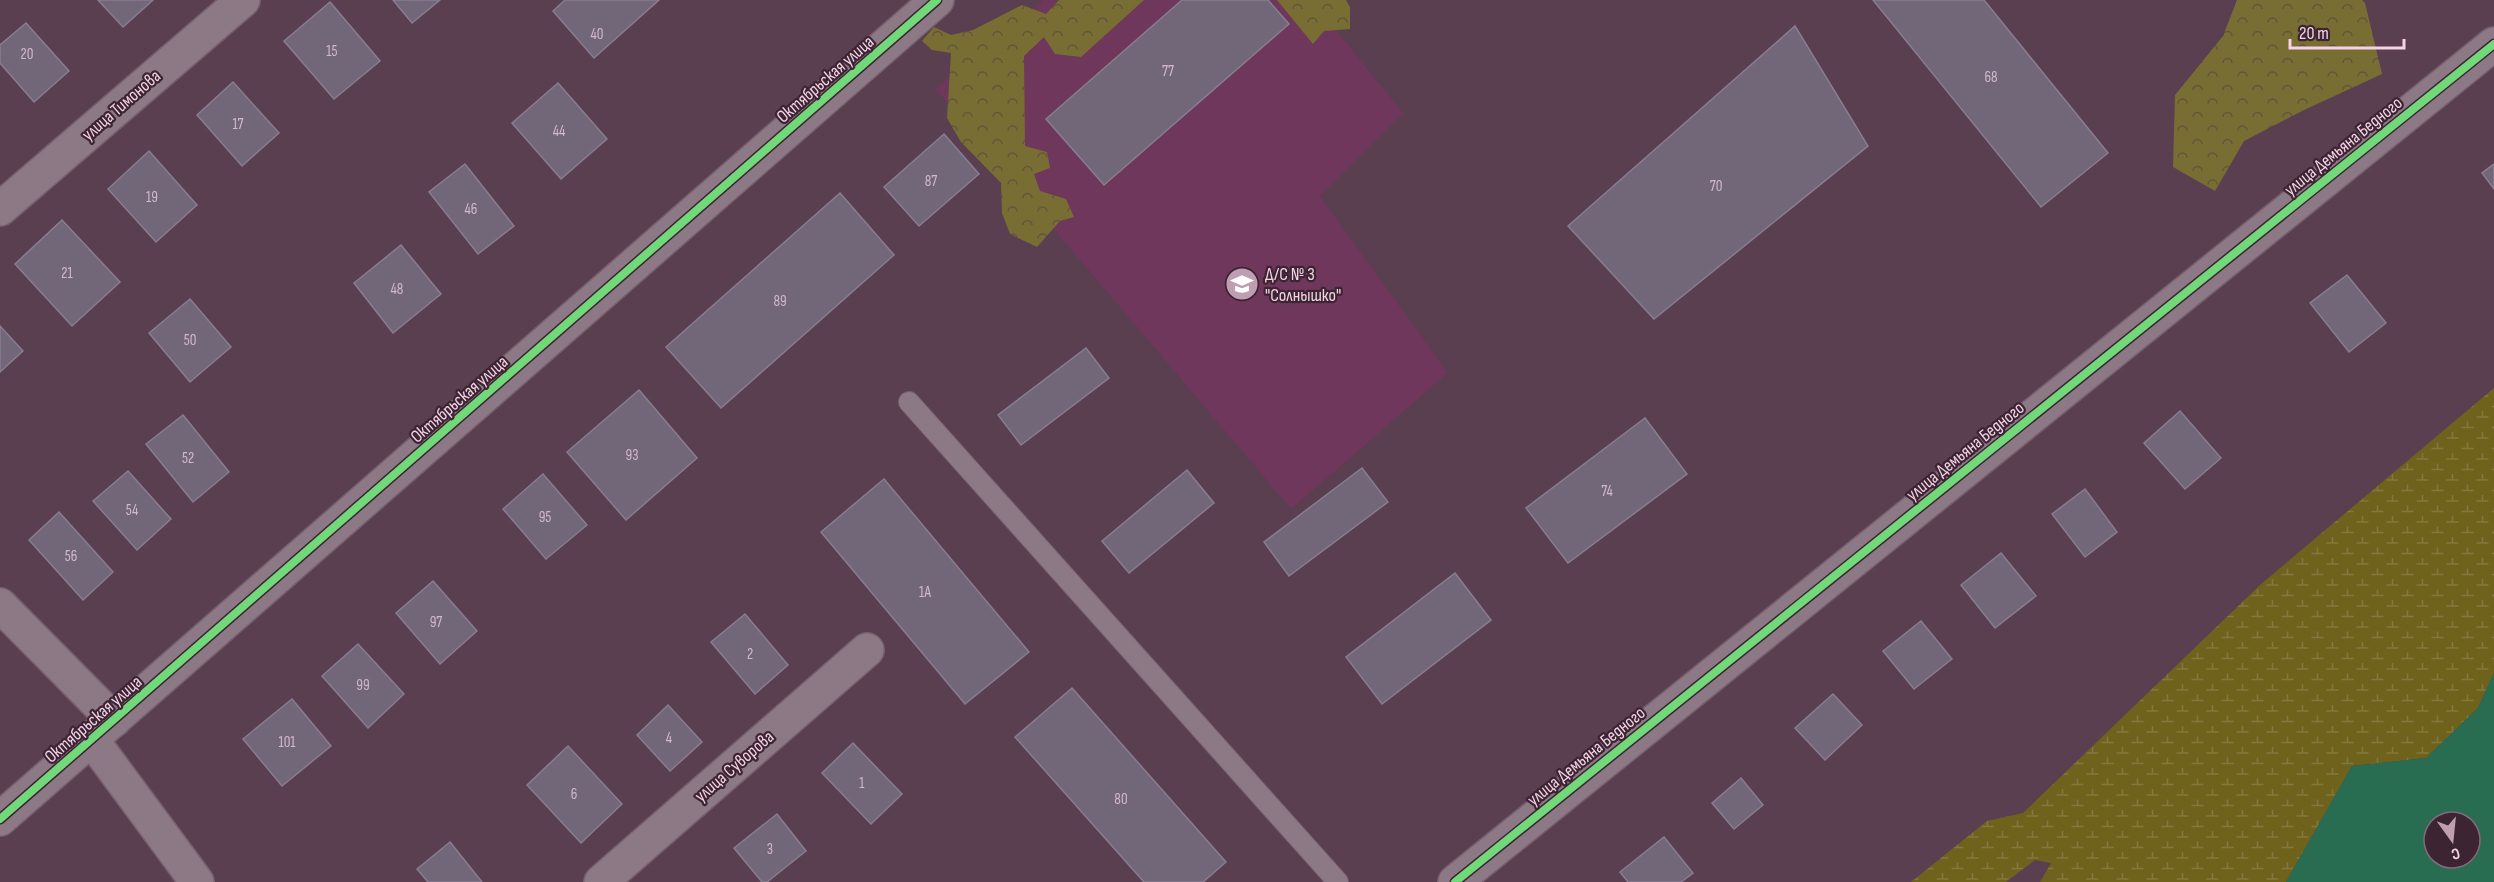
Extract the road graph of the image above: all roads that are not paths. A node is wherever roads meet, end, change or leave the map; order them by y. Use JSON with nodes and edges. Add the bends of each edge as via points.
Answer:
{"nodes":[{"id":1,"x":243,"y":0,"type":"edge"},
{"id":2,"x":937,"y":0,"type":"edge"},
{"id":3,"x":2494,"y":44,"type":"edge"},
{"id":4,"x":0,"y":209,"type":"edge"},
{"id":5,"x":909,"y":402,"type":"dead end"},
{"id":6,"x":0,"y":605,"type":"edge"},
{"id":7,"x":867,"y":650,"type":"dead end"},
{"id":8,"x":103,"y":730,"type":"junction"},
{"id":9,"x":0,"y":819,"type":"edge"},
{"id":10,"x":197,"y":882,"type":"edge"},
{"id":11,"x":601,"y":882,"type":"edge"},
{"id":12,"x":1338,"y":882,"type":"edge"},
{"id":13,"x":1455,"y":882,"type":"edge"}],
"edges":[{"from":1,"to":4,"type":"street","name":"улица Тимонова"},
{"from":2,"to":8,"type":"street","name":"Октябрьская улица"},
{"from":3,"to":13,"type":"street","name":"улица Демьяна Бедного"},
{"from":5,"to":12,"type":"lane"},
{"from":6,"to":8,"type":"street"},
{"from":7,"to":11,"type":"street","name":"улица Суворова"},
{"from":8,"to":9,"type":"street","name":"Октябрьская улица"},
{"from":8,"to":10,"type":"street"}]}
